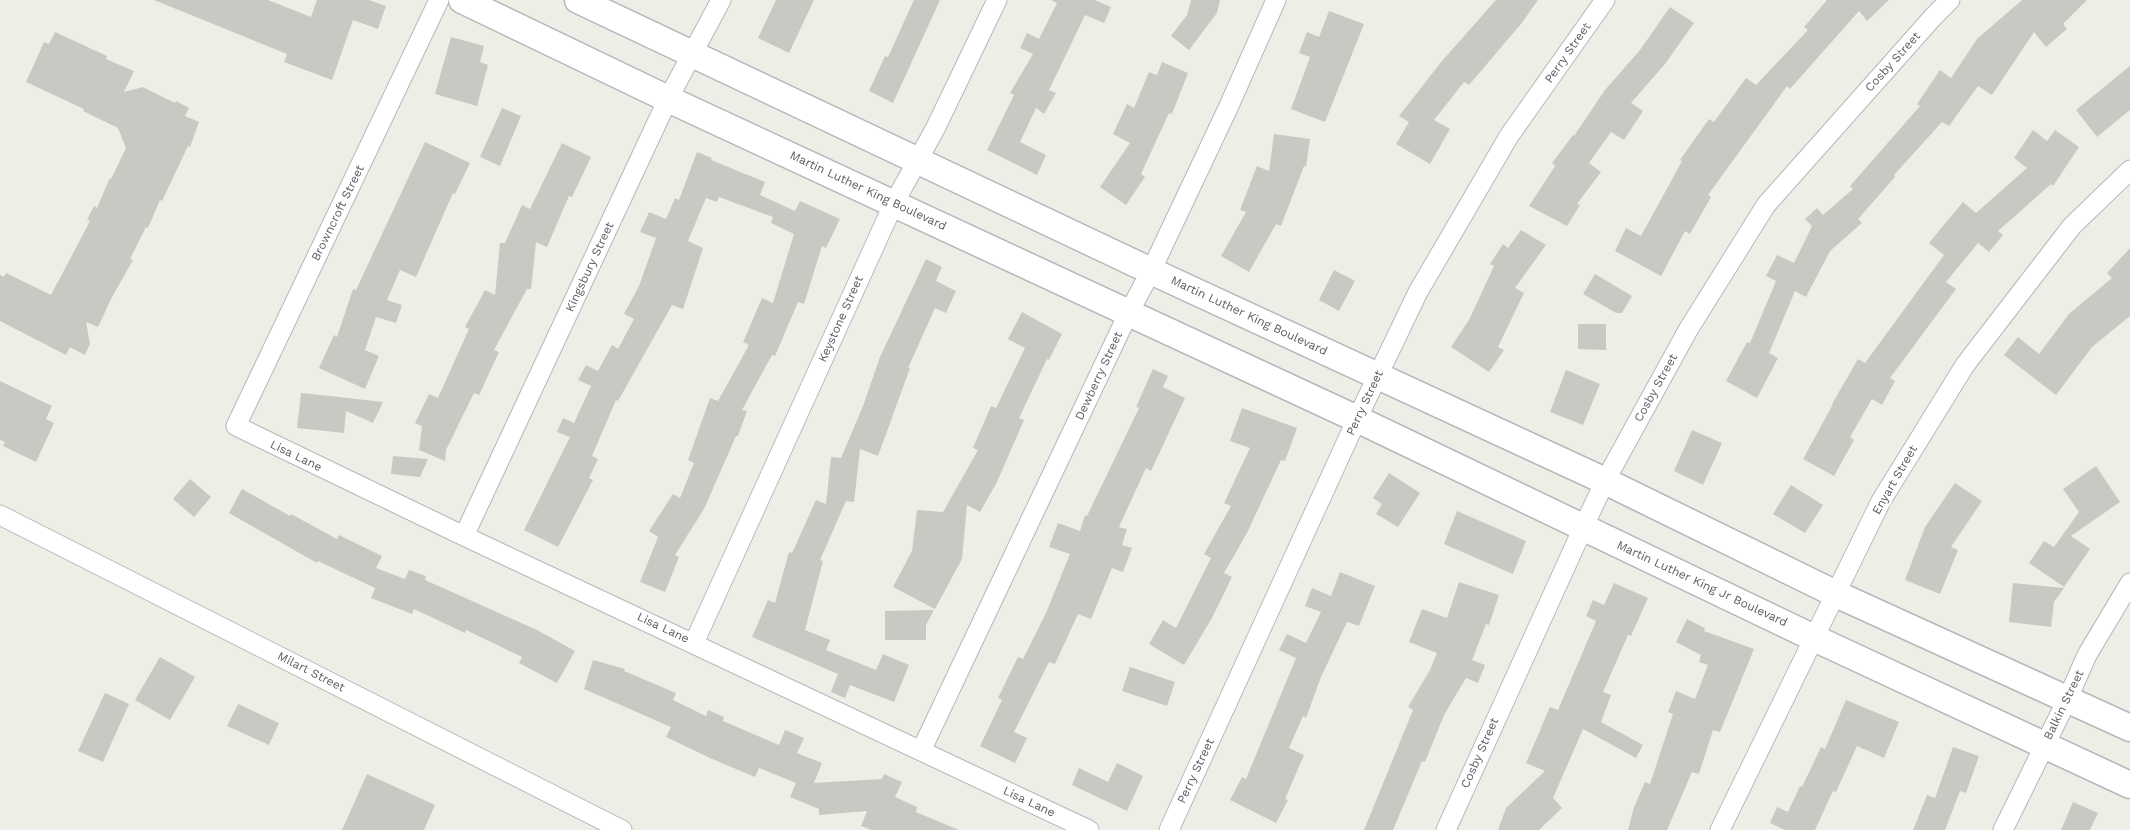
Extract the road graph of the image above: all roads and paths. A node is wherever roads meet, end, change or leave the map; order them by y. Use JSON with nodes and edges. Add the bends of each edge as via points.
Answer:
{"nodes":[{"id":1,"x":439,"y":0,"type":"edge"},
{"id":2,"x":462,"y":0,"type":"edge"},
{"id":3,"x":578,"y":0,"type":"edge"},
{"id":4,"x":721,"y":0,"type":"edge"},
{"id":5,"x":997,"y":0,"type":"edge"},
{"id":6,"x":1276,"y":0,"type":"edge"},
{"id":7,"x":1606,"y":0,"type":"edge"},
{"id":8,"x":1950,"y":0,"type":"edge"},
{"id":9,"x":693,"y":53,"type":"junction"},
{"id":10,"x":668,"y":99,"type":"junction"},
{"id":11,"x":918,"y":160,"type":"junction"},
{"id":12,"x":2130,"y":170,"type":"edge"},
{"id":13,"x":894,"y":203,"type":"junction"},
{"id":14,"x":1151,"y":271,"type":"junction"},
{"id":15,"x":1128,"y":314,"type":"junction"},
{"id":16,"x":1378,"y":376,"type":"junction"},
{"id":17,"x":1274,"y":381,"type":"joint"},
{"id":18,"x":1357,"y":419,"type":"junction"},
{"id":19,"x":236,"y":426,"type":"joint"},
{"id":20,"x":1605,"y":482,"type":"junction"},
{"id":21,"x":0,"y":515,"type":"edge"},
{"id":22,"x":1583,"y":528,"type":"junction"},
{"id":23,"x":464,"y":536,"type":"junction"},
{"id":24,"x":2130,"y":583,"type":"edge"},
{"id":25,"x":1836,"y":594,"type":"junction"},
{"id":26,"x":1814,"y":638,"type":"junction"},
{"id":27,"x":694,"y":643,"type":"junction"},
{"id":28,"x":2068,"y":698,"type":"junction"},
{"id":29,"x":2130,"y":728,"type":"edge"},
{"id":30,"x":2045,"y":744,"type":"junction"},
{"id":31,"x":921,"y":751,"type":"junction"},
{"id":32,"x":2130,"y":785,"type":"edge"},
{"id":33,"x":622,"y":830,"type":"edge"},
{"id":34,"x":1089,"y":830,"type":"edge"},
{"id":35,"x":1169,"y":830,"type":"edge"},
{"id":36,"x":1446,"y":830,"type":"edge"},
{"id":37,"x":1720,"y":830,"type":"edge"},
{"id":38,"x":2004,"y":830,"type":"edge"}],
"edges":[{"from":1,"to":19,"type":"street","name":"Browncroft Street"},
{"from":2,"to":10,"type":"main road","name":"Martin Luther King Boulevard"},
{"from":3,"to":9,"type":"main road","name":"Martin Luther King Boulevard"},
{"from":4,"to":9,"type":"street","name":"Kingsbury Street"},
{"from":5,"to":11,"type":"street","name":"Keystone Street"},
{"from":6,"to":14,"type":"street","name":"Dewberry Street"},
{"from":7,"to":16,"type":"street","name":"Perry Street","via":[[1508,136],[1418,292]]},
{"from":8,"to":20,"type":"street","name":"Cosby Street","via":[[1766,205],[1688,330]]},
{"from":9,"to":10,"type":"street","name":"Kingsbury Street"},
{"from":9,"to":11,"type":"main road","name":"Martin Luther King Boulevard"},
{"from":10,"to":13,"type":"main road","name":"Martin Luther King Boulevard"},
{"from":10,"to":23,"type":"street","name":"Kingsbury Street"},
{"from":11,"to":13,"type":"street","name":"Keystone Street"},
{"from":11,"to":14,"type":"main road","name":"Martin Luther King Boulevard"},
{"from":12,"to":25,"type":"street","name":"Enyart Street","via":[[2072,226],[1965,364],[1881,501]]},
{"from":13,"to":15,"type":"main road","name":"Martin Luther King Boulevard"},
{"from":13,"to":27,"type":"street","name":"Keystone Street"},
{"from":14,"to":15,"type":"street","name":"Dewberry Street"},
{"from":14,"to":16,"type":"main road","name":"Martin Luther King Boulevard"},
{"from":15,"to":17,"type":"main road","name":"Martin Luther King Boulevard"},
{"from":15,"to":31,"type":"street","name":"Dewberry Street"},
{"from":16,"to":18,"type":"street","name":"Perry Street"},
{"from":16,"to":20,"type":"main road"},
{"from":17,"to":18,"type":"main road","name":"Martin Luther King Jr Boulevard"},
{"from":18,"to":22,"type":"main road","name":"Martin Luther King Jr Boulevard"},
{"from":18,"to":35,"type":"street","name":"Perry Street"},
{"from":19,"to":23,"type":"street","name":"Lisa Lane"},
{"from":20,"to":22,"type":"street","name":"Cosby Street"},
{"from":20,"to":25,"type":"main road"},
{"from":21,"to":33,"type":"street","name":"Milart Street"},
{"from":22,"to":26,"type":"main road","name":"Martin Luther King Jr Boulevard"},
{"from":22,"to":36,"type":"street","name":"Cosby Street"},
{"from":23,"to":27,"type":"street","name":"Lisa Lane"},
{"from":24,"to":28,"type":"street","name":"Balkin Street","via":[[2087,655]]},
{"from":25,"to":26,"type":"street","name":"Enyart Street"},
{"from":25,"to":28,"type":"main road"},
{"from":26,"to":30,"type":"main road","name":"Martin Luther King Jr Boulevard"},
{"from":26,"to":37,"type":"street","name":"Enyart Street"},
{"from":27,"to":31,"type":"street","name":"Lisa Lane"},
{"from":28,"to":29,"type":"main road"},
{"from":28,"to":30,"type":"street","name":"Balkin Street"},
{"from":30,"to":32,"type":"main road","name":"Martin Luther King Jr Boulevard"},
{"from":30,"to":38,"type":"street","name":"Balkin Street"},
{"from":31,"to":34,"type":"street","name":"Lisa Lane"}]}
